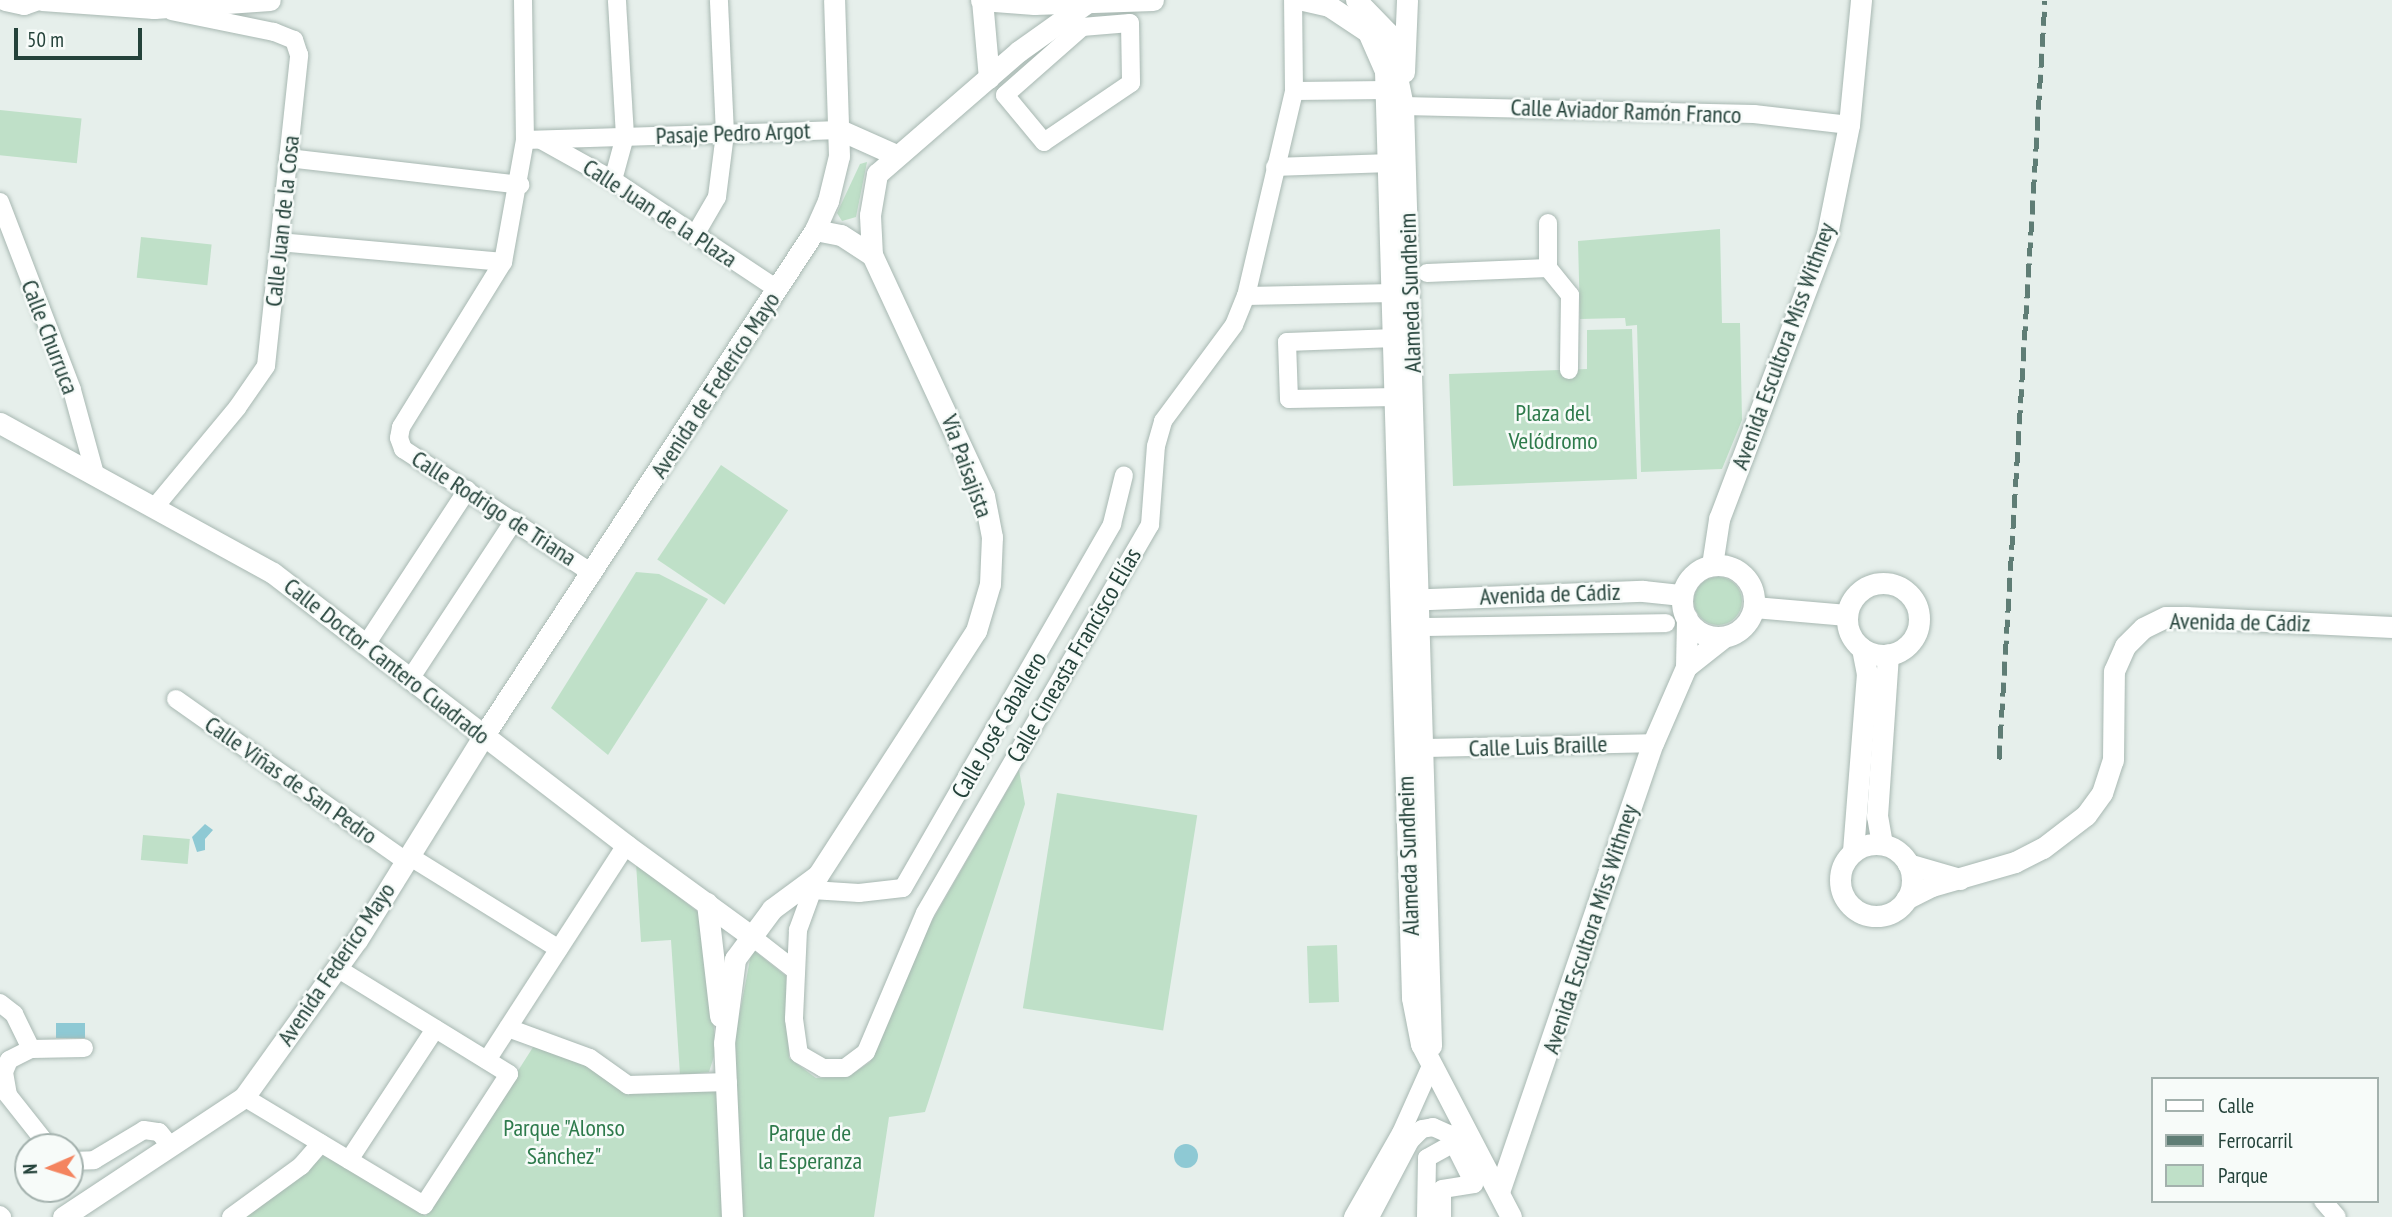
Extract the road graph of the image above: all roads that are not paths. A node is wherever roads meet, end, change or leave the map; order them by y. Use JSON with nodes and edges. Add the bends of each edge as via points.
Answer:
{"nodes":[{"id":1,"x":5,"y":0,"type":"edge"},
{"id":2,"x":35,"y":0,"type":"edge"},
{"id":3,"x":41,"y":0,"type":"edge"},
{"id":4,"x":270,"y":0,"type":"edge"},
{"id":5,"x":523,"y":0,"type":"edge"},
{"id":6,"x":617,"y":0,"type":"edge"},
{"id":7,"x":719,"y":0,"type":"edge"},
{"id":8,"x":834,"y":0,"type":"edge"},
{"id":9,"x":981,"y":0,"type":"edge"},
{"id":10,"x":1153,"y":0,"type":"edge"},
{"id":11,"x":1293,"y":0,"type":"edge"},
{"id":12,"x":1303,"y":0,"type":"edge"},
{"id":13,"x":1407,"y":0,"type":"edge"},
{"id":14,"x":1861,"y":0,"type":"edge"},
{"id":15,"x":102,"y":2,"type":"edge"},
{"id":16,"x":1088,"y":2,"type":"junction"},
{"id":17,"x":1353,"y":4,"type":"edge"},
{"id":18,"x":154,"y":8,"type":"junction"},
{"id":19,"x":989,"y":78,"type":"junction"},
{"id":20,"x":1387,"y":90,"type":"junction"},
{"id":21,"x":1294,"y":91,"type":"junction"},
{"id":22,"x":1004,"y":95,"type":"joint"},
{"id":23,"x":1403,"y":106,"type":"junction"},
{"id":24,"x":1849,"y":125,"type":"junction"},
{"id":25,"x":841,"y":130,"type":"junction"},
{"id":26,"x":725,"y":134,"type":"junction"},
{"id":27,"x":625,"y":136,"type":"junction"},
{"id":28,"x":533,"y":140,"type":"junction"},
{"id":29,"x":896,"y":155,"type":"junction"},
{"id":30,"x":288,"y":158,"type":"junction"},
{"id":31,"x":1390,"y":163,"type":"junction"},
{"id":32,"x":1275,"y":167,"type":"junction"},
{"id":33,"x":613,"y":180,"type":"junction"},
{"id":34,"x":520,"y":185,"type":"junction"},
{"id":35,"x":0,"y":202,"type":"edge"},
{"id":36,"x":1548,"y":223,"type":"dead end"},
{"id":37,"x":815,"y":230,"type":"junction"},
{"id":38,"x":695,"y":234,"type":"junction"},
{"id":39,"x":279,"y":242,"type":"junction"},
{"id":40,"x":872,"y":255,"type":"junction"},
{"id":41,"x":503,"y":262,"type":"junction"},
{"id":42,"x":1548,"y":268,"type":"junction"},
{"id":43,"x":1427,"y":274,"type":"dead end"},
{"id":44,"x":777,"y":289,"type":"junction"},
{"id":45,"x":1394,"y":293,"type":"junction"},
{"id":46,"x":1246,"y":296,"type":"junction"},
{"id":47,"x":1395,"y":338,"type":"junction"},
{"id":48,"x":1569,"y":370,"type":"dead end"},
{"id":49,"x":1396,"y":397,"type":"junction"},
{"id":50,"x":0,"y":423,"type":"edge"},
{"id":51,"x":95,"y":474,"type":"junction"},
{"id":52,"x":1124,"y":475,"type":"dead end"},
{"id":53,"x":467,"y":490,"type":"junction"},
{"id":54,"x":155,"y":508,"type":"junction"},
{"id":55,"x":514,"y":522,"type":"junction"},
{"id":56,"x":1712,"y":565,"type":"junction"},
{"id":57,"x":593,"y":574,"type":"junction"},
{"id":58,"x":1682,"y":595,"type":"junction"},
{"id":59,"x":1410,"y":600,"type":"junction"},
{"id":60,"x":1754,"y":607,"type":"junction"},
{"id":61,"x":1847,"y":615,"type":"junction"},
{"id":62,"x":1676,"y":621,"type":"junction"},
{"id":63,"x":1419,"y":627,"type":"junction"},
{"id":64,"x":2392,"y":627,"type":"edge"},
{"id":65,"x":1724,"y":637,"type":"junction"},
{"id":66,"x":367,"y":643,"type":"junction"},
{"id":67,"x":1862,"y":648,"type":"junction"},
{"id":68,"x":1888,"y":654,"type":"junction"},
{"id":69,"x":1686,"y":667,"type":"junction"},
{"id":70,"x":412,"y":676,"type":"junction"},
{"id":71,"x":176,"y":699,"type":"dead end"},
{"id":72,"x":484,"y":736,"type":"junction"},
{"id":73,"x":1653,"y":743,"type":"junction"},
{"id":74,"x":1423,"y":748,"type":"junction"},
{"id":75,"x":1882,"y":844,"type":"junction"},
{"id":76,"x":626,"y":845,"type":"junction"},
{"id":77,"x":1853,"y":851,"type":"junction"},
{"id":78,"x":407,"y":859,"type":"junction"},
{"id":79,"x":1908,"y":864,"type":"junction"},
{"id":80,"x":1960,"y":879,"type":"junction"},
{"id":81,"x":815,"y":882,"type":"junction"},
{"id":82,"x":1906,"y":899,"type":"junction"},
{"id":83,"x":708,"y":903,"type":"junction"},
{"id":84,"x":751,"y":936,"type":"junction"},
{"id":85,"x":559,"y":949,"type":"junction"},
{"id":86,"x":337,"y":968,"type":"junction"},
{"id":87,"x":796,"y":971,"type":"junction"},
{"id":88,"x":0,"y":1003,"type":"edge"},
{"id":89,"x":508,"y":1028,"type":"junction"},
{"id":90,"x":435,"y":1029,"type":"junction"},
{"id":91,"x":724,"y":1043,"type":"junction"},
{"id":92,"x":84,"y":1048,"type":"dead end"},
{"id":93,"x":32,"y":1049,"type":"junction"},
{"id":94,"x":487,"y":1060,"type":"junction"},
{"id":95,"x":1432,"y":1066,"type":"junction"},
{"id":96,"x":728,"y":1082,"type":"junction"},
{"id":97,"x":244,"y":1097,"type":"junction"},
{"id":98,"x":1459,"y":1122,"type":"junction"},
{"id":99,"x":36,"y":1133,"type":"edge"},
{"id":100,"x":1401,"y":1133,"type":"junction"},
{"id":101,"x":321,"y":1143,"type":"junction"},
{"id":102,"x":1452,"y":1144,"type":"dead end"},
{"id":103,"x":171,"y":1147,"type":"junction"},
{"id":104,"x":84,"y":1160,"type":"edge"},
{"id":105,"x":349,"y":1160,"type":"junction"},
{"id":106,"x":1499,"y":1192,"type":"junction"},
{"id":107,"x":2325,"y":1203,"type":"edge"},
{"id":108,"x":63,"y":1217,"type":"edge"},
{"id":109,"x":231,"y":1217,"type":"edge"},
{"id":110,"x":732,"y":1217,"type":"edge"},
{"id":111,"x":1353,"y":1217,"type":"edge"},
{"id":112,"x":1370,"y":1217,"type":"edge"},
{"id":113,"x":1426,"y":1217,"type":"edge"},
{"id":114,"x":1442,"y":1217,"type":"edge"},
{"id":115,"x":1511,"y":1217,"type":"edge"},
{"id":116,"x":2337,"y":1217,"type":"edge"}],
"edges":[{"from":1,"to":2,"type":"street","via":[[24,4]]},
{"from":3,"to":15,"type":"street"},
{"from":4,"to":18,"type":"street"},
{"from":5,"to":28,"type":"street"},
{"from":6,"to":27,"type":"street"},
{"from":7,"to":26,"type":"street"},
{"from":8,"to":25,"type":"street","name":"Avenida de Federico Mayo"},
{"from":9,"to":16,"type":"street"},
{"from":9,"to":19,"type":"street"},
{"from":10,"to":16,"type":"street"},
{"from":11,"to":21,"type":"street","name":"Calle Cineasta Francisco Elías"},
{"from":12,"to":17,"type":"street"},
{"from":13,"to":23,"type":"street"},
{"from":14,"to":24,"type":"street","name":"Avenida Escultora Miss Withney"},
{"from":15,"to":18,"type":"street"},
{"from":16,"to":19,"type":"street","name":"Vía Paisajista"},
{"from":17,"to":20,"type":"street","name":"Alameda Sundheim","via":[[1385,71]]},
{"from":17,"to":23,"type":"street","name":"Alameda Sundheim","via":[[1388,33]]},
{"from":18,"to":30,"type":"street","name":"Calle Juan de la Cosa","via":[[294,40],[299,55]]},
{"from":19,"to":29,"type":"street","name":"Vía Paisajista"},
{"from":20,"to":21,"type":"street"},
{"from":20,"to":31,"type":"street","name":"Alameda Sundheim"},
{"from":21,"to":32,"type":"street","name":"Calle Cineasta Francisco Elías"},
{"from":22,"to":22,"type":"street","via":[[1044,142],[1131,83],[1130,23],[1082,27]]},
{"from":23,"to":24,"type":"street","name":"Calle Aviador Ramón Franco","via":[[1754,114]]},
{"from":23,"to":59,"type":"street","name":"Alameda Sundheim"},
{"from":24,"to":56,"type":"street","name":"Avenida Escultora Miss Withney","via":[[1827,234],[1720,519]]},
{"from":25,"to":26,"type":"street","name":"Pasaje Pedro Argot"},
{"from":25,"to":29,"type":"street"},
{"from":25,"to":37,"type":"street","name":"Avenida de Federico Mayo","via":[[828,201]]},
{"from":26,"to":27,"type":"street","name":"Pasaje Pedro Argot"},
{"from":26,"to":38,"type":"street","via":[[717,197]]},
{"from":27,"to":28,"type":"street","name":"Pasaje Pedro Argot"},
{"from":27,"to":33,"type":"street"},
{"from":28,"to":33,"type":"street","name":"Calle Juan de la Plaza"},
{"from":28,"to":34,"type":"street"},
{"from":29,"to":40,"type":"street","name":"Vía Paisajista","via":[[877,174],[870,215]]},
{"from":30,"to":34,"type":"street"},
{"from":30,"to":39,"type":"street","name":"Calle Juan de la Cosa"},
{"from":31,"to":32,"type":"street"},
{"from":31,"to":45,"type":"street","name":"Alameda Sundheim"},
{"from":32,"to":46,"type":"street","name":"Calle Cineasta Francisco Elías"},
{"from":33,"to":38,"type":"street","name":"Calle Juan de la Plaza"},
{"from":34,"to":41,"type":"street"},
{"from":35,"to":51,"type":"street","name":"Calle Churruca","via":[[72,390]]},
{"from":36,"to":42,"type":"street"},
{"from":37,"to":40,"type":"street","via":[[841,235]]},
{"from":37,"to":44,"type":"street","name":"Avenida de Federico Mayo"},
{"from":38,"to":44,"type":"street","name":"Calle Juan de la Plaza"},
{"from":39,"to":41,"type":"street"},
{"from":39,"to":54,"type":"street","name":"Calle Juan de la Cosa","via":[[266,366]]},
{"from":40,"to":81,"type":"street","name":"Vía Paisajista","via":[[984,496],[992,537],[990,584],[976,631]]},
{"from":41,"to":53,"type":"street","name":"Calle Rodrigo de Triana","via":[[401,427],[399,438],[404,449]]},
{"from":42,"to":43,"type":"street"},
{"from":42,"to":48,"type":"street","via":[[1570,295]]},
{"from":44,"to":57,"type":"street","name":"Avenida de Federico Mayo"},
{"from":45,"to":46,"type":"street"},
{"from":45,"to":47,"type":"street","name":"Alameda Sundheim"},
{"from":46,"to":87,"type":"street","name":"Calle Cineasta Francisco Elías","via":[[1234,325],[1163,421],[1156,446],[1150,525],[925,913],[866,1052],[845,1068],[823,1068],[799,1054],[794,1019]]},
{"from":47,"to":49,"type":"street","name":"Alameda Sundheim"},
{"from":47,"to":49,"type":"street","via":[[1287,342],[1289,399]]},
{"from":49,"to":59,"type":"street","name":"Alameda Sundheim"},
{"from":50,"to":51,"type":"street","name":"Calle Doctor Cantero Cuadrado"},
{"from":51,"to":54,"type":"street","name":"Calle Doctor Cantero Cuadrado"},
{"from":52,"to":81,"type":"street","name":"Calle José Caballero","via":[[1112,524],[1096,555],[903,888],[859,894]]},
{"from":53,"to":55,"type":"street","name":"Calle Rodrigo de Triana"},
{"from":53,"to":66,"type":"street"},
{"from":54,"to":66,"type":"street","name":"Calle Doctor Cantero Cuadrado","via":[[273,573]]},
{"from":55,"to":57,"type":"street","name":"Calle Rodrigo de Triana"},
{"from":55,"to":70,"type":"street"},
{"from":56,"to":58,"type":"street","via":[[1691,577]]},
{"from":56,"to":60,"type":"street","via":[[1744,575],[1754,595]]},
{"from":57,"to":72,"type":"street","name":"Avenida de Federico Mayo"},
{"from":58,"to":59,"type":"street","name":"Avenida de Cádiz","via":[[1643,591]]},
{"from":58,"to":62,"type":"street"},
{"from":59,"to":63,"type":"street","name":"Alameda Sundheim"},
{"from":59,"to":95,"type":"street","name":"Alameda Sundheim","via":[[1412,998],[1416,1026]]},
{"from":60,"to":61,"type":"street"},
{"from":60,"to":65,"type":"street","via":[[1744,627]]},
{"from":61,"to":67,"type":"street","via":[[1853,639]]},
{"from":61,"to":68,"type":"street","via":[[1857,593],[1867,586],[1892,584],[1909,594],[1918,612],[1916,632],[1905,647]]},
{"from":62,"to":63,"type":"street"},
{"from":62,"to":65,"type":"street"},
{"from":62,"to":69,"type":"street","name":"Avenida Escultora Miss Withney"},
{"from":63,"to":74,"type":"street","name":"Alameda Sundheim"},
{"from":64,"to":80,"type":"street","name":"Avenida de Cádiz","via":[[2166,617],[2143,628],[2125,646],[2114,671],[2117,741],[2102,793],[2086,815],[2043,848]]},
{"from":65,"to":69,"type":"street","name":"Avenida Escultora Miss Withney"},
{"from":66,"to":70,"type":"street","name":"Calle Doctor Cantero Cuadrado"},
{"from":67,"to":68,"type":"street"},
{"from":67,"to":77,"type":"street","via":[[1867,674]]},
{"from":68,"to":75,"type":"street","via":[[1877,816]]},
{"from":69,"to":73,"type":"street","name":"Avenida Escultora Miss Withney"},
{"from":70,"to":72,"type":"street","name":"Calle Doctor Cantero Cuadrado"},
{"from":71,"to":78,"type":"street","name":"Calle Viñas de San Pedro"},
{"from":72,"to":76,"type":"street","name":"Calle Doctor Cantero Cuadrado"},
{"from":72,"to":78,"type":"street","name":"Avenida Federico Mayo"},
{"from":73,"to":74,"type":"street","name":"Calle Luis Braille"},
{"from":73,"to":106,"type":"street","name":"Avenida Escultora Miss Withney"},
{"from":74,"to":95,"type":"street","name":"Alameda Sundheim"},
{"from":75,"to":77,"type":"street"},
{"from":75,"to":79,"type":"street"},
{"from":76,"to":83,"type":"street","name":"Calle Doctor Cantero Cuadrado"},
{"from":76,"to":85,"type":"street"},
{"from":77,"to":82,"type":"street","via":[[1842,866],[1840,884],[1853,909],[1883,915]]},
{"from":78,"to":85,"type":"street","name":"Calle Viñas de San Pedro"},
{"from":78,"to":86,"type":"street","name":"Avenida Federico Mayo"},
{"from":79,"to":80,"type":"street"},
{"from":79,"to":82,"type":"street","via":[[1911,888]]},
{"from":80,"to":82,"type":"street","name":"Avenida de Cádiz"},
{"from":81,"to":84,"type":"street","via":[[772,909]]},
{"from":81,"to":87,"type":"street","name":"Calle Cineasta Francisco Elías","via":[[798,930]]},
{"from":83,"to":84,"type":"street","name":"Calle Doctor Cantero Cuadrado"},
{"from":83,"to":91,"type":"street"},
{"from":84,"to":87,"type":"street"},
{"from":84,"to":91,"type":"street","via":[[735,959]]},
{"from":85,"to":89,"type":"street"},
{"from":86,"to":90,"type":"street"},
{"from":86,"to":97,"type":"street","name":"Avenida Federico Mayo"},
{"from":88,"to":93,"type":"street","via":[[14,1014]]},
{"from":89,"to":94,"type":"street"},
{"from":89,"to":96,"type":"street","via":[[590,1058],[628,1085]]},
{"from":90,"to":94,"type":"street"},
{"from":90,"to":105,"type":"street"},
{"from":91,"to":96,"type":"street"},
{"from":92,"to":93,"type":"street"},
{"from":93,"to":99,"type":"street","via":[[9,1060],[4,1082]]},
{"from":94,"to":105,"type":"street","via":[[509,1074],[424,1205]]},
{"from":95,"to":98,"type":"street","name":"Alameda Sundheim"},
{"from":95,"to":100,"type":"street"},
{"from":96,"to":110,"type":"street"},
{"from":97,"to":101,"type":"street"},
{"from":97,"to":103,"type":"street","name":"Avenida Federico Mayo"},
{"from":98,"to":100,"type":"street","via":[[1428,1122]]},
{"from":98,"to":106,"type":"street","name":"Alameda Sundheim"},
{"from":100,"to":111,"type":"street"},
{"from":101,"to":105,"type":"street"},
{"from":101,"to":109,"type":"street","via":[[301,1166]]},
{"from":102,"to":113,"type":"street","via":[[1427,1158]]},
{"from":103,"to":104,"type":"street","via":[[159,1132],[144,1130],[94,1160]]},
{"from":103,"to":108,"type":"street","name":"Avenida Federico Mayo"},
{"from":106,"to":115,"type":"street","name":"Alameda Sundheim"},
{"from":107,"to":116,"type":"street"},
{"from":112,"to":114,"type":"street","via":[[1410,1141],[1422,1129],[1441,1128],[1450,1134],[1474,1184],[1442,1189]]}]}
